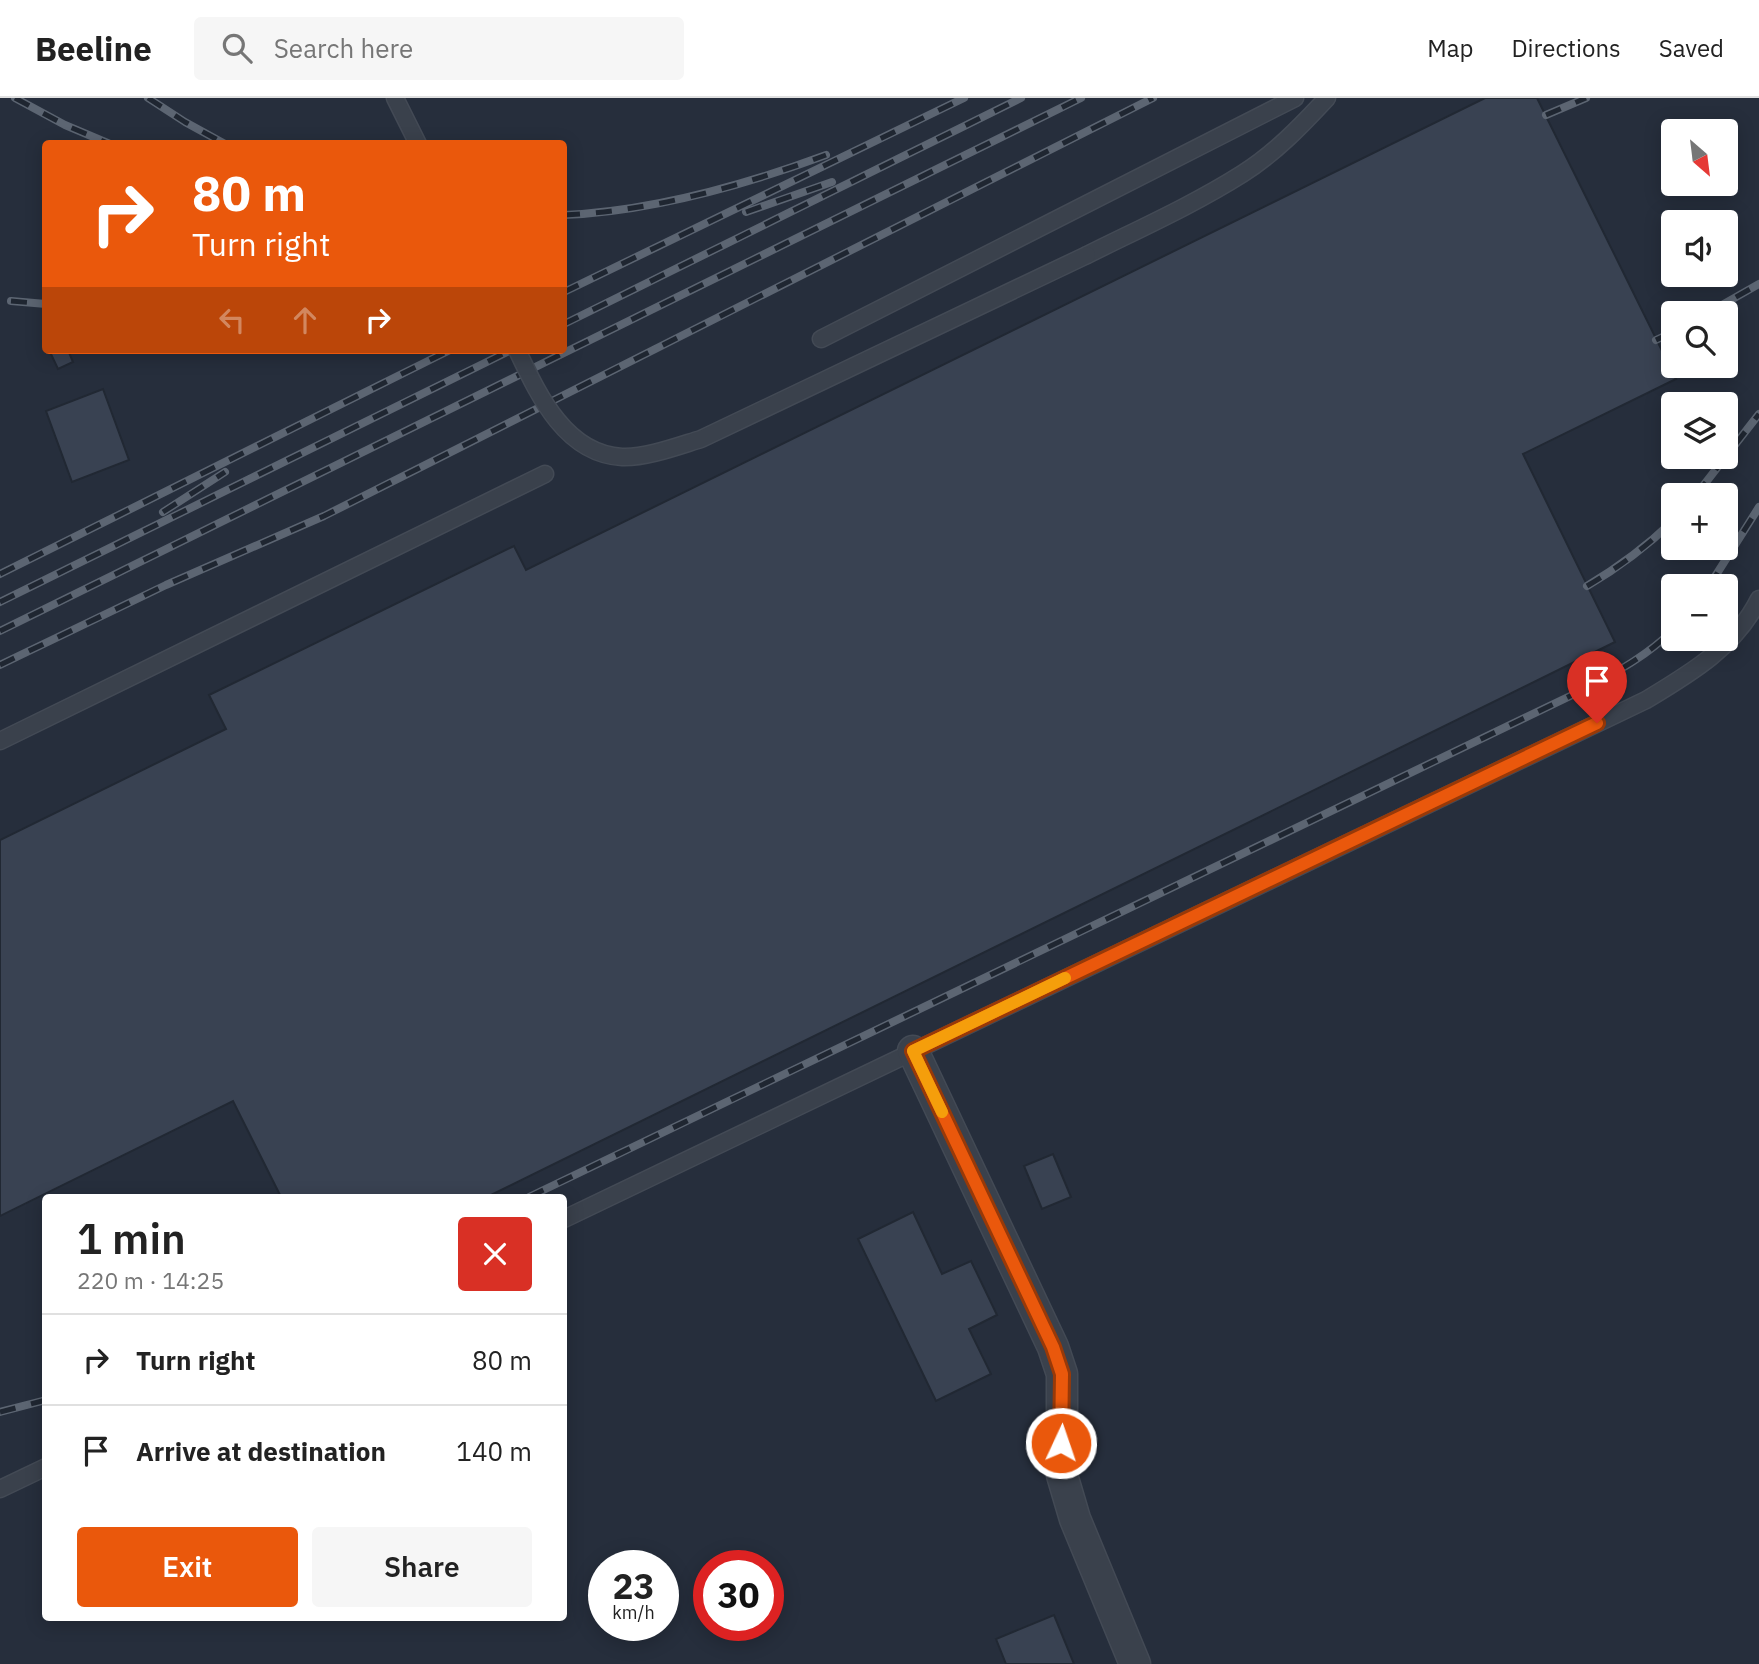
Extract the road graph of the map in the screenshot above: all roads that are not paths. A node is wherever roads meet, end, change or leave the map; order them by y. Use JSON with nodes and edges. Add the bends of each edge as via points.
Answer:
{"nodes":[{"id":1,"x":395,"y":98,"type":"edge"},
{"id":2,"x":1295,"y":98,"type":"edge"},
{"id":3,"x":1326,"y":98,"type":"edge"},
{"id":4,"x":415,"y":138,"type":"edge"},
{"id":5,"x":821,"y":339,"type":"dead end"},
{"id":6,"x":519,"y":354,"type":"edge"},
{"id":7,"x":545,"y":474,"type":"dead end"},
{"id":8,"x":1759,"y":599,"type":"edge"},
{"id":9,"x":0,"y":741,"type":"edge"},
{"id":10,"x":913,"y":1051,"type":"junction"},
{"id":11,"x":567,"y":1218,"type":"edge"},
{"id":12,"x":42,"y":1469,"type":"edge"},
{"id":13,"x":0,"y":1489,"type":"edge"},
{"id":14,"x":1135,"y":1664,"type":"edge"}],
"edges":[{"from":1,"to":4,"type":"lane"},
{"from":2,"to":5,"type":"lane"},
{"from":3,"to":6,"type":"lane","bridge":true,"via":[[1290,136],[1243,174],[1188,205],[701,439],[623,457],[596,452],[556,421]]},
{"from":7,"to":9,"type":"lane"},
{"from":8,"to":10,"type":"lane","via":[[1723,649],[1646,700]]},
{"from":10,"to":11,"type":"lane"},
{"from":10,"to":14,"type":"street","via":[[1053,1347],[1062,1374],[1062,1475],[1074,1519]]},
{"from":12,"to":13,"type":"lane"}]}
